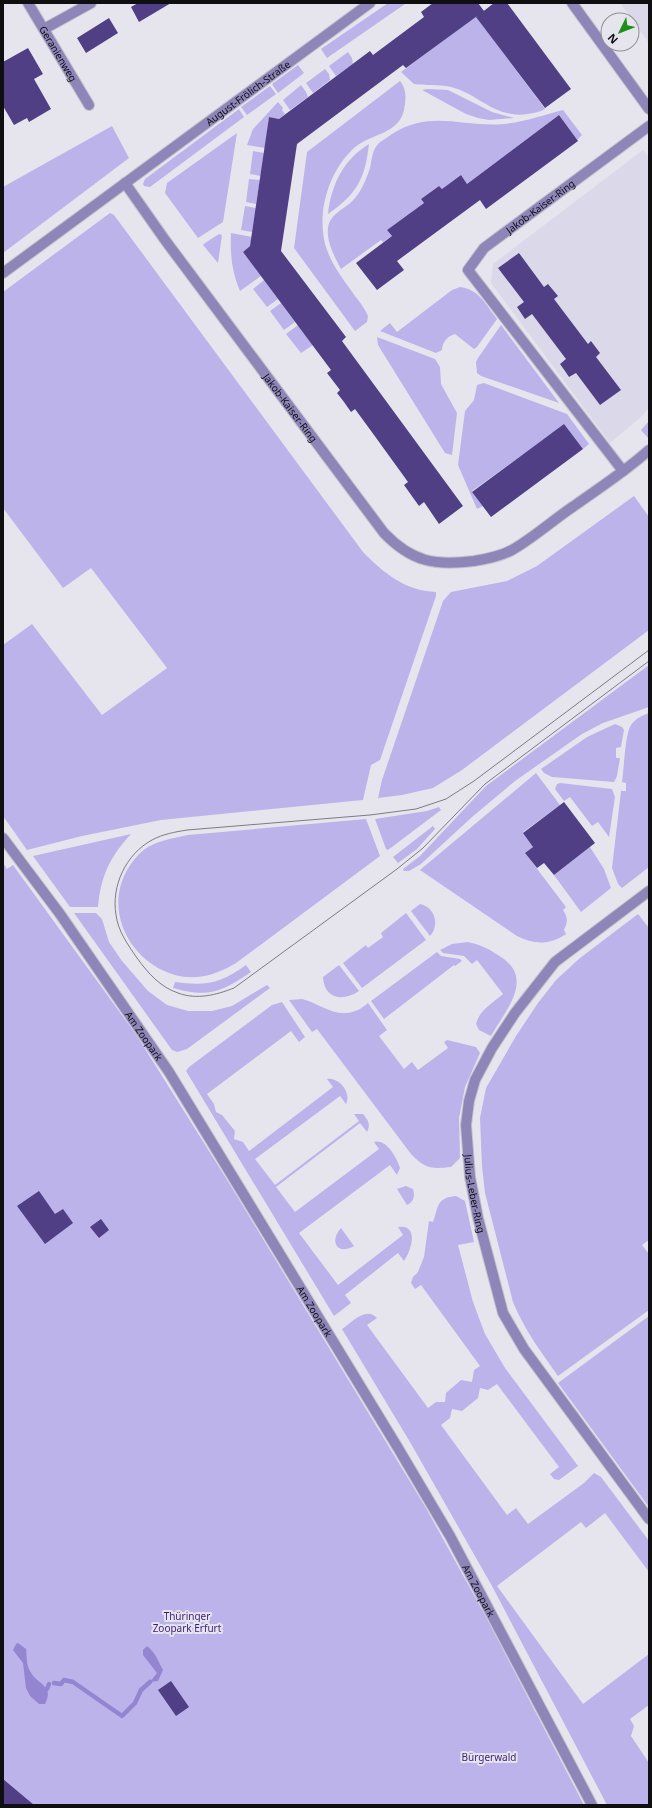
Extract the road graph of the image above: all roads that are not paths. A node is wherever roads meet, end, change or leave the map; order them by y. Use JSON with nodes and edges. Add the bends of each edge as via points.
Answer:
{"nodes":[{"id":1,"x":28,"y":3,"type":"edge"},
{"id":2,"x":92,"y":3,"type":"edge"},
{"id":3,"x":370,"y":3,"type":"edge"},
{"id":4,"x":572,"y":3,"type":"edge"},
{"id":5,"x":44,"y":29,"type":"junction"},
{"id":6,"x":89,"y":105,"type":"dead end"},
{"id":7,"x":649,"y":108,"type":"edge"},
{"id":8,"x":649,"y":126,"type":"edge"},
{"id":9,"x":125,"y":183,"type":"junction"},
{"id":10,"x":3,"y":273,"type":"edge"},
{"id":11,"x":649,"y":450,"type":"edge"},
{"id":12,"x":622,"y":471,"type":"junction"},
{"id":13,"x":3,"y":838,"type":"edge"},
{"id":14,"x":649,"y":891,"type":"edge"},
{"id":15,"x":649,"y":1520,"type":"edge"},
{"id":16,"x":592,"y":1805,"type":"edge"}],
"edges":[{"from":1,"to":5,"type":"street","name":"Geranienweg"},
{"from":2,"to":5,"type":"street"},
{"from":3,"to":9,"type":"street","name":"August-Frölich-Straße"},
{"from":4,"to":7,"type":"street"},
{"from":5,"to":6,"type":"street","name":"Geranienweg"},
{"from":8,"to":12,"type":"street","name":"Jakob-Kaiser-Ring","via":[[484,248],[468,270]]},
{"from":9,"to":10,"type":"street"},
{"from":9,"to":12,"type":"street","name":"Jakob-Kaiser-Ring","via":[[384,533],[408,553],[445,564],[489,559],[512,550]]},
{"from":11,"to":12,"type":"street","name":"Jakob-Kaiser-Ring"},
{"from":13,"to":16,"type":"street","name":"Am Zoopark","via":[[64,920],[174,1079],[446,1530]]},
{"from":14,"to":15,"type":"street","name":"Julius-Leber-Ring","via":[[554,962],[515,1012],[492,1048],[476,1080],[469,1101],[466,1125],[470,1177],[478,1218],[503,1313],[524,1349]]}]}
